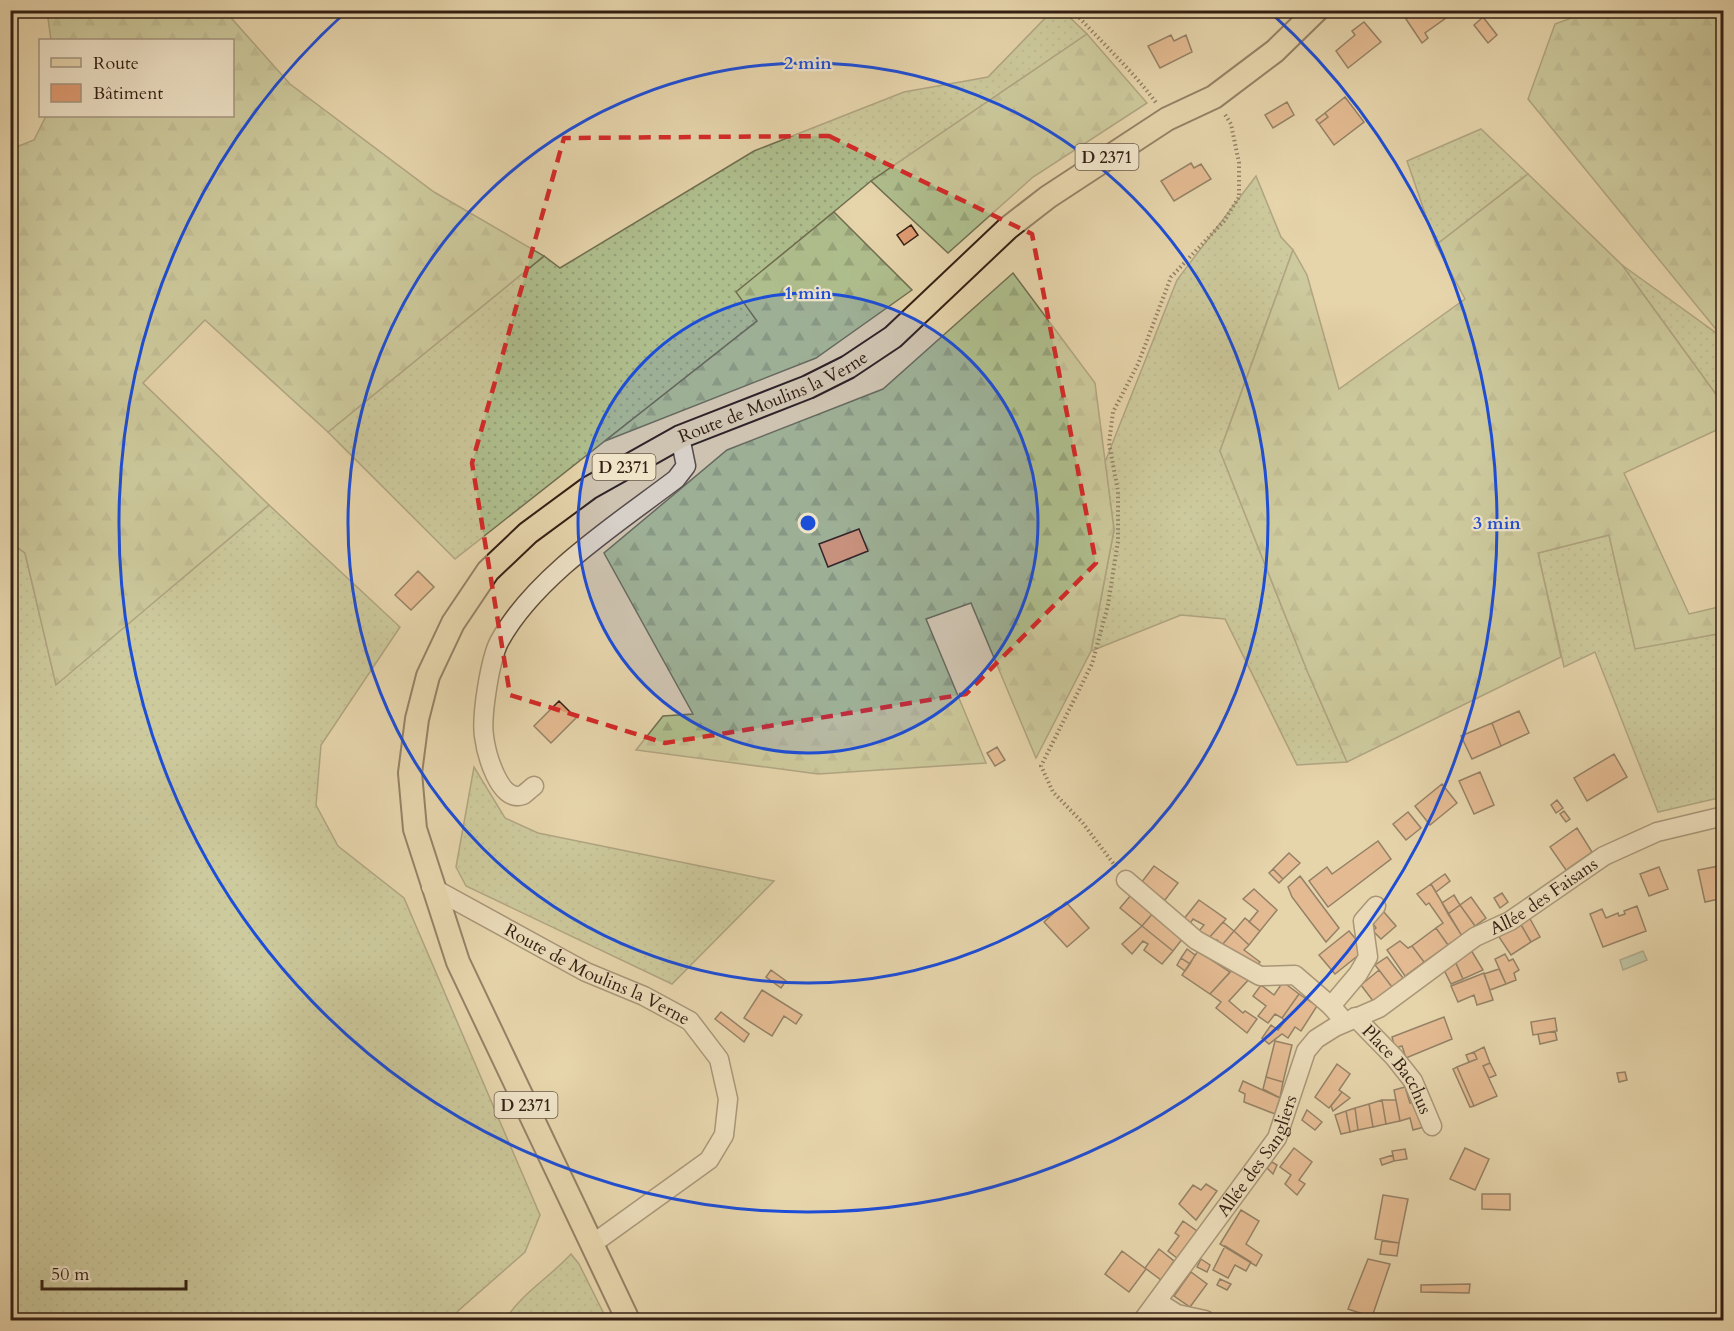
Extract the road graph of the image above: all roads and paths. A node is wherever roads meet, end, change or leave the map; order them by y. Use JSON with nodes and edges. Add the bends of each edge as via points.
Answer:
{"nodes":[{"id":1,"x":1077,"y":10,"type":"edge"},
{"id":2,"x":1317,"y":10,"type":"edge"},
{"id":3,"x":1214,"y":97,"type":"junction"},
{"id":4,"x":1167,"y":119,"type":"junction"},
{"id":5,"x":680,"y":437,"type":"junction"},
{"id":6,"x":534,"y":786,"type":"dead end"},
{"id":7,"x":1724,"y":816,"type":"edge"},
{"id":8,"x":1126,"y":880,"type":"joint"},
{"id":9,"x":431,"y":887,"type":"junction"},
{"id":10,"x":1376,"y":906,"type":"dead end"},
{"id":11,"x":1331,"y":1006,"type":"junction"},
{"id":12,"x":1379,"y":1008,"type":"joint"},
{"id":13,"x":1350,"y":1020,"type":"junction"},
{"id":14,"x":1432,"y":1126,"type":"dead end"},
{"id":15,"x":591,"y":1245,"type":"junction"},
{"id":16,"x":1158,"y":1302,"type":"junction"},
{"id":17,"x":628,"y":1320,"type":"edge"},
{"id":18,"x":1143,"y":1320,"type":"edge"},
{"id":19,"x":1204,"y":1320,"type":"edge"}],
"edges":[{"from":1,"to":4,"type":"path","via":[[1076,14],[1107,49],[1136,76]]},
{"from":2,"to":3,"type":"main road","name":"Route de Moulins la Verne","number":"D 2371","via":[[1275,51]]},
{"from":3,"to":4,"type":"main road","name":"Route de Moulins la Verne","number":"D 2371"},
{"from":3,"to":8,"type":"path","via":[[1231,124],[1239,163],[1239,196],[1224,221],[1171,278],[1138,364],[1113,412],[1109,443],[1118,491],[1118,541],[1108,605],[1092,664],[1041,766],[1053,792],[1082,822]]},
{"from":4,"to":5,"type":"main road","name":"Route de Moulins la Verne","number":"D 2371","via":[[1047,197],[1008,228],[893,337],[848,367],[777,400]]},
{"from":5,"to":6,"type":"street","via":[[686,466],[676,479],[596,539],[534,596],[498,645],[487,693],[484,735],[494,773],[503,788],[523,795]]},
{"from":5,"to":9,"type":"main road","name":"Route de Moulins la Verne","number":"D 2371","via":[[589,488],[528,533],[488,571],[453,622],[428,676],[410,773],[415,829]]},
{"from":7,"to":12,"type":"street","name":"Allée des Faisans","via":[[1657,832],[1604,856],[1510,921],[1475,937]]},
{"from":8,"to":11,"type":"street","name":"Place Bacchus","via":[[1196,940],[1260,976],[1295,975]]},
{"from":9,"to":15,"type":"main road","name":"Route de Moulins la Verne","number":"D 2371","via":[[458,962]]},
{"from":9,"to":15,"type":"street","name":"Route de Moulins la Verne","via":[[577,967],[690,1021],[718,1059],[728,1099],[724,1135],[709,1160]]},
{"from":10,"to":11,"type":"street","via":[[1363,921],[1368,957]]},
{"from":11,"to":13,"type":"street","name":"Place Bacchus"},
{"from":12,"to":13,"type":"street","name":"Allée des Sangliers"},
{"from":13,"to":14,"type":"street","name":"Place Bacchus","via":[[1394,1057],[1413,1081]]},
{"from":13,"to":16,"type":"street","name":"Allée des Sangliers","via":[[1316,1039],[1306,1052],[1277,1138]]},
{"from":15,"to":17,"type":"main road","name":"Route de Moulins la Verne","number":"D 2371"},
{"from":16,"to":18,"type":"street","name":"Allée des Sangliers"},
{"from":16,"to":19,"type":"street","via":[[1177,1314]]}]}
